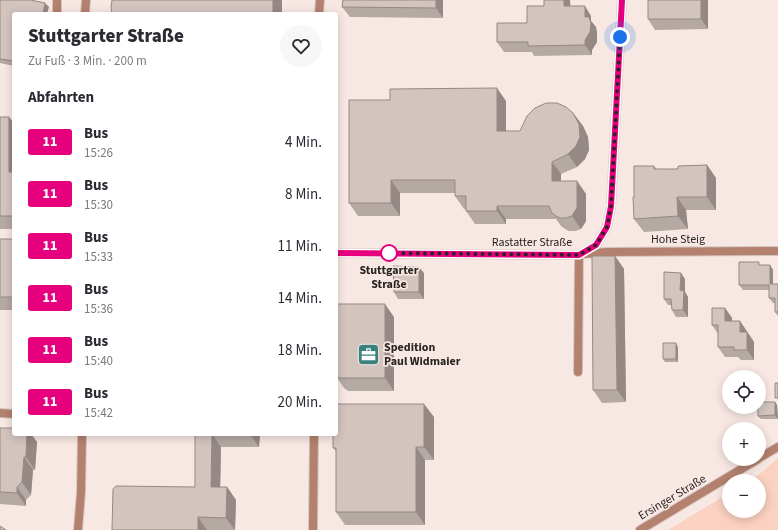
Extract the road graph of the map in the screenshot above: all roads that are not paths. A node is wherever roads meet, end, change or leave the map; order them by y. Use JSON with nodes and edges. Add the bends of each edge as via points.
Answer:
{"nodes":[{"id":1,"x":57,"y":0,"type":"edge"},
{"id":2,"x":86,"y":0,"type":"edge"},
{"id":3,"x":320,"y":0,"type":"edge"},
{"id":4,"x":622,"y":0,"type":"edge"},
{"id":5,"x":57,"y":12,"type":"edge"},
{"id":6,"x":86,"y":12,"type":"edge"},
{"id":7,"x":319,"y":12,"type":"edge"},
{"id":8,"x":778,"y":251,"type":"edge"},
{"id":9,"x":338,"y":253,"type":"edge"},
{"id":10,"x":579,"y":255,"type":"junction"},
{"id":11,"x":578,"y":372,"type":"dead end"},
{"id":12,"x":0,"y":413,"type":"edge"},
{"id":13,"x":12,"y":414,"type":"edge"},
{"id":14,"x":82,"y":436,"type":"edge"},
{"id":15,"x":314,"y":436,"type":"edge"},
{"id":16,"x":778,"y":447,"type":"edge"},
{"id":17,"x":766,"y":454,"type":"edge"},
{"id":18,"x":746,"y":466,"type":"edge"},
{"id":19,"x":78,"y":530,"type":"edge"},
{"id":20,"x":313,"y":530,"type":"edge"},
{"id":21,"x":640,"y":530,"type":"edge"}],
"edges":[{"from":1,"to":5,"type":"street"},
{"from":2,"to":6,"type":"street"},
{"from":3,"to":7,"type":"street"},
{"from":4,"to":10,"type":"street","name":"Rastatter Straße","via":[[611,206],[607,227],[596,245]]},
{"from":8,"to":10,"type":"street","name":"Hohe Steig","via":[[607,252]]},
{"from":9,"to":10,"type":"street","name":"Rastatter Straße"},
{"from":10,"to":11,"type":"street"},
{"from":12,"to":13,"type":"street"},
{"from":14,"to":19,"type":"street"},
{"from":15,"to":20,"type":"street"},
{"from":16,"to":17,"type":"street","name":"Ersinger Straße"},
{"from":18,"to":21,"type":"street","name":"Ersinger Straße"}]}
